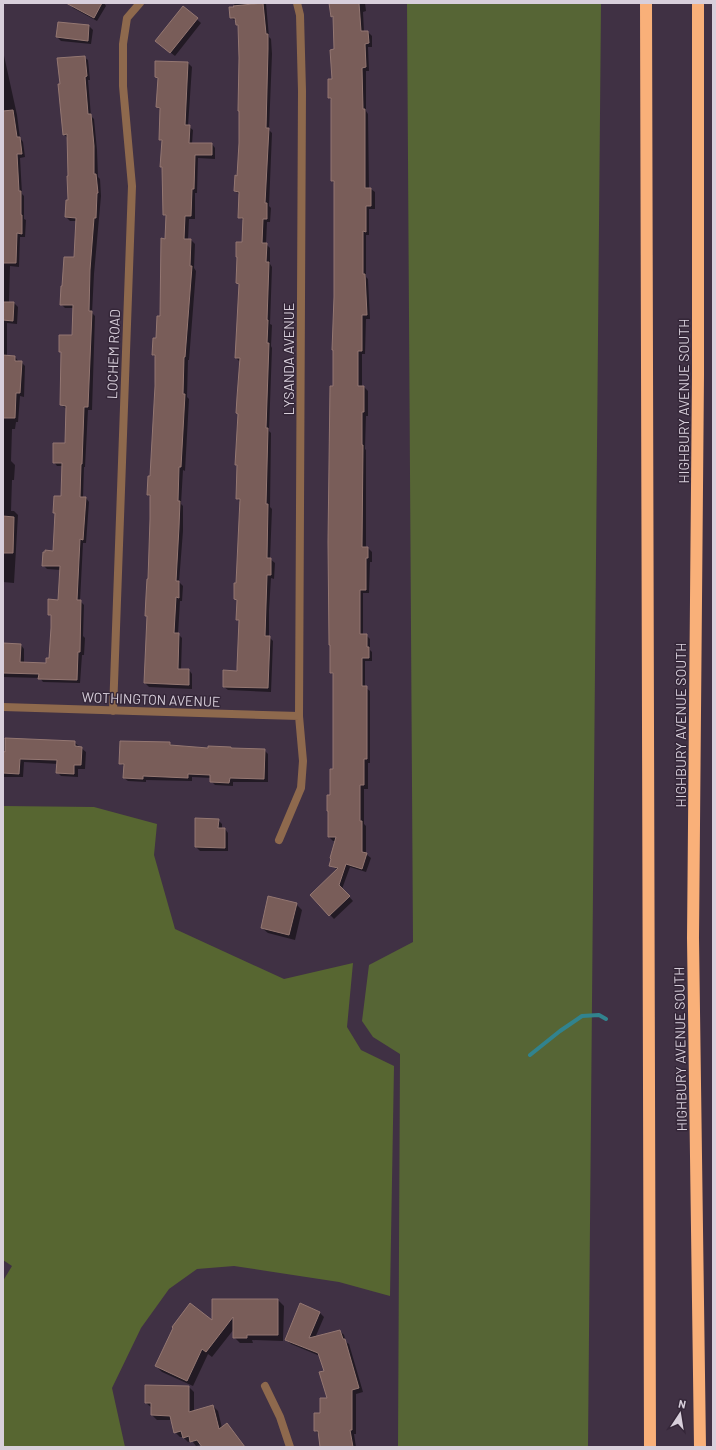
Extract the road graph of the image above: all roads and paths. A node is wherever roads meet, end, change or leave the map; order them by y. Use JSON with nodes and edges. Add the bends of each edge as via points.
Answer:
{"nodes":[{"id":1,"x":140,"y":3,"type":"edge"},
{"id":2,"x":298,"y":3,"type":"edge"},
{"id":3,"x":646,"y":3,"type":"edge"},
{"id":4,"x":698,"y":3,"type":"edge"},
{"id":5,"x":3,"y":707,"type":"edge"},
{"id":6,"x":113,"y":711,"type":"junction"},
{"id":7,"x":299,"y":716,"type":"junction"},
{"id":8,"x":279,"y":840,"type":"dead end"},
{"id":9,"x":265,"y":1386,"type":"dead end"},
{"id":10,"x":290,"y":1447,"type":"edge"},
{"id":11,"x":650,"y":1447,"type":"edge"},
{"id":12,"x":700,"y":1447,"type":"edge"}],
"edges":[{"from":1,"to":6,"type":"street","name":"LOCHEM ROAD","via":[[127,18],[123,44],[123,86],[132,186]]},
{"from":2,"to":7,"type":"street","name":"LYSANDA AVENUE","via":[[302,92]]},
{"from":3,"to":11,"type":"highway"},
{"from":4,"to":12,"type":"highway","name":"HIGHBURY AVENUE SOUTH","via":[[693,938]]},
{"from":5,"to":6,"type":"street","name":"WOTHINGTON AVENUE"},
{"from":6,"to":7,"type":"street","name":"WOTHINGTON AVENUE"},
{"from":7,"to":8,"type":"street","name":"LYSANDA AVENUE","via":[[304,761],[301,788]]},
{"from":9,"to":10,"type":"street","via":[[280,1417]]}]}
